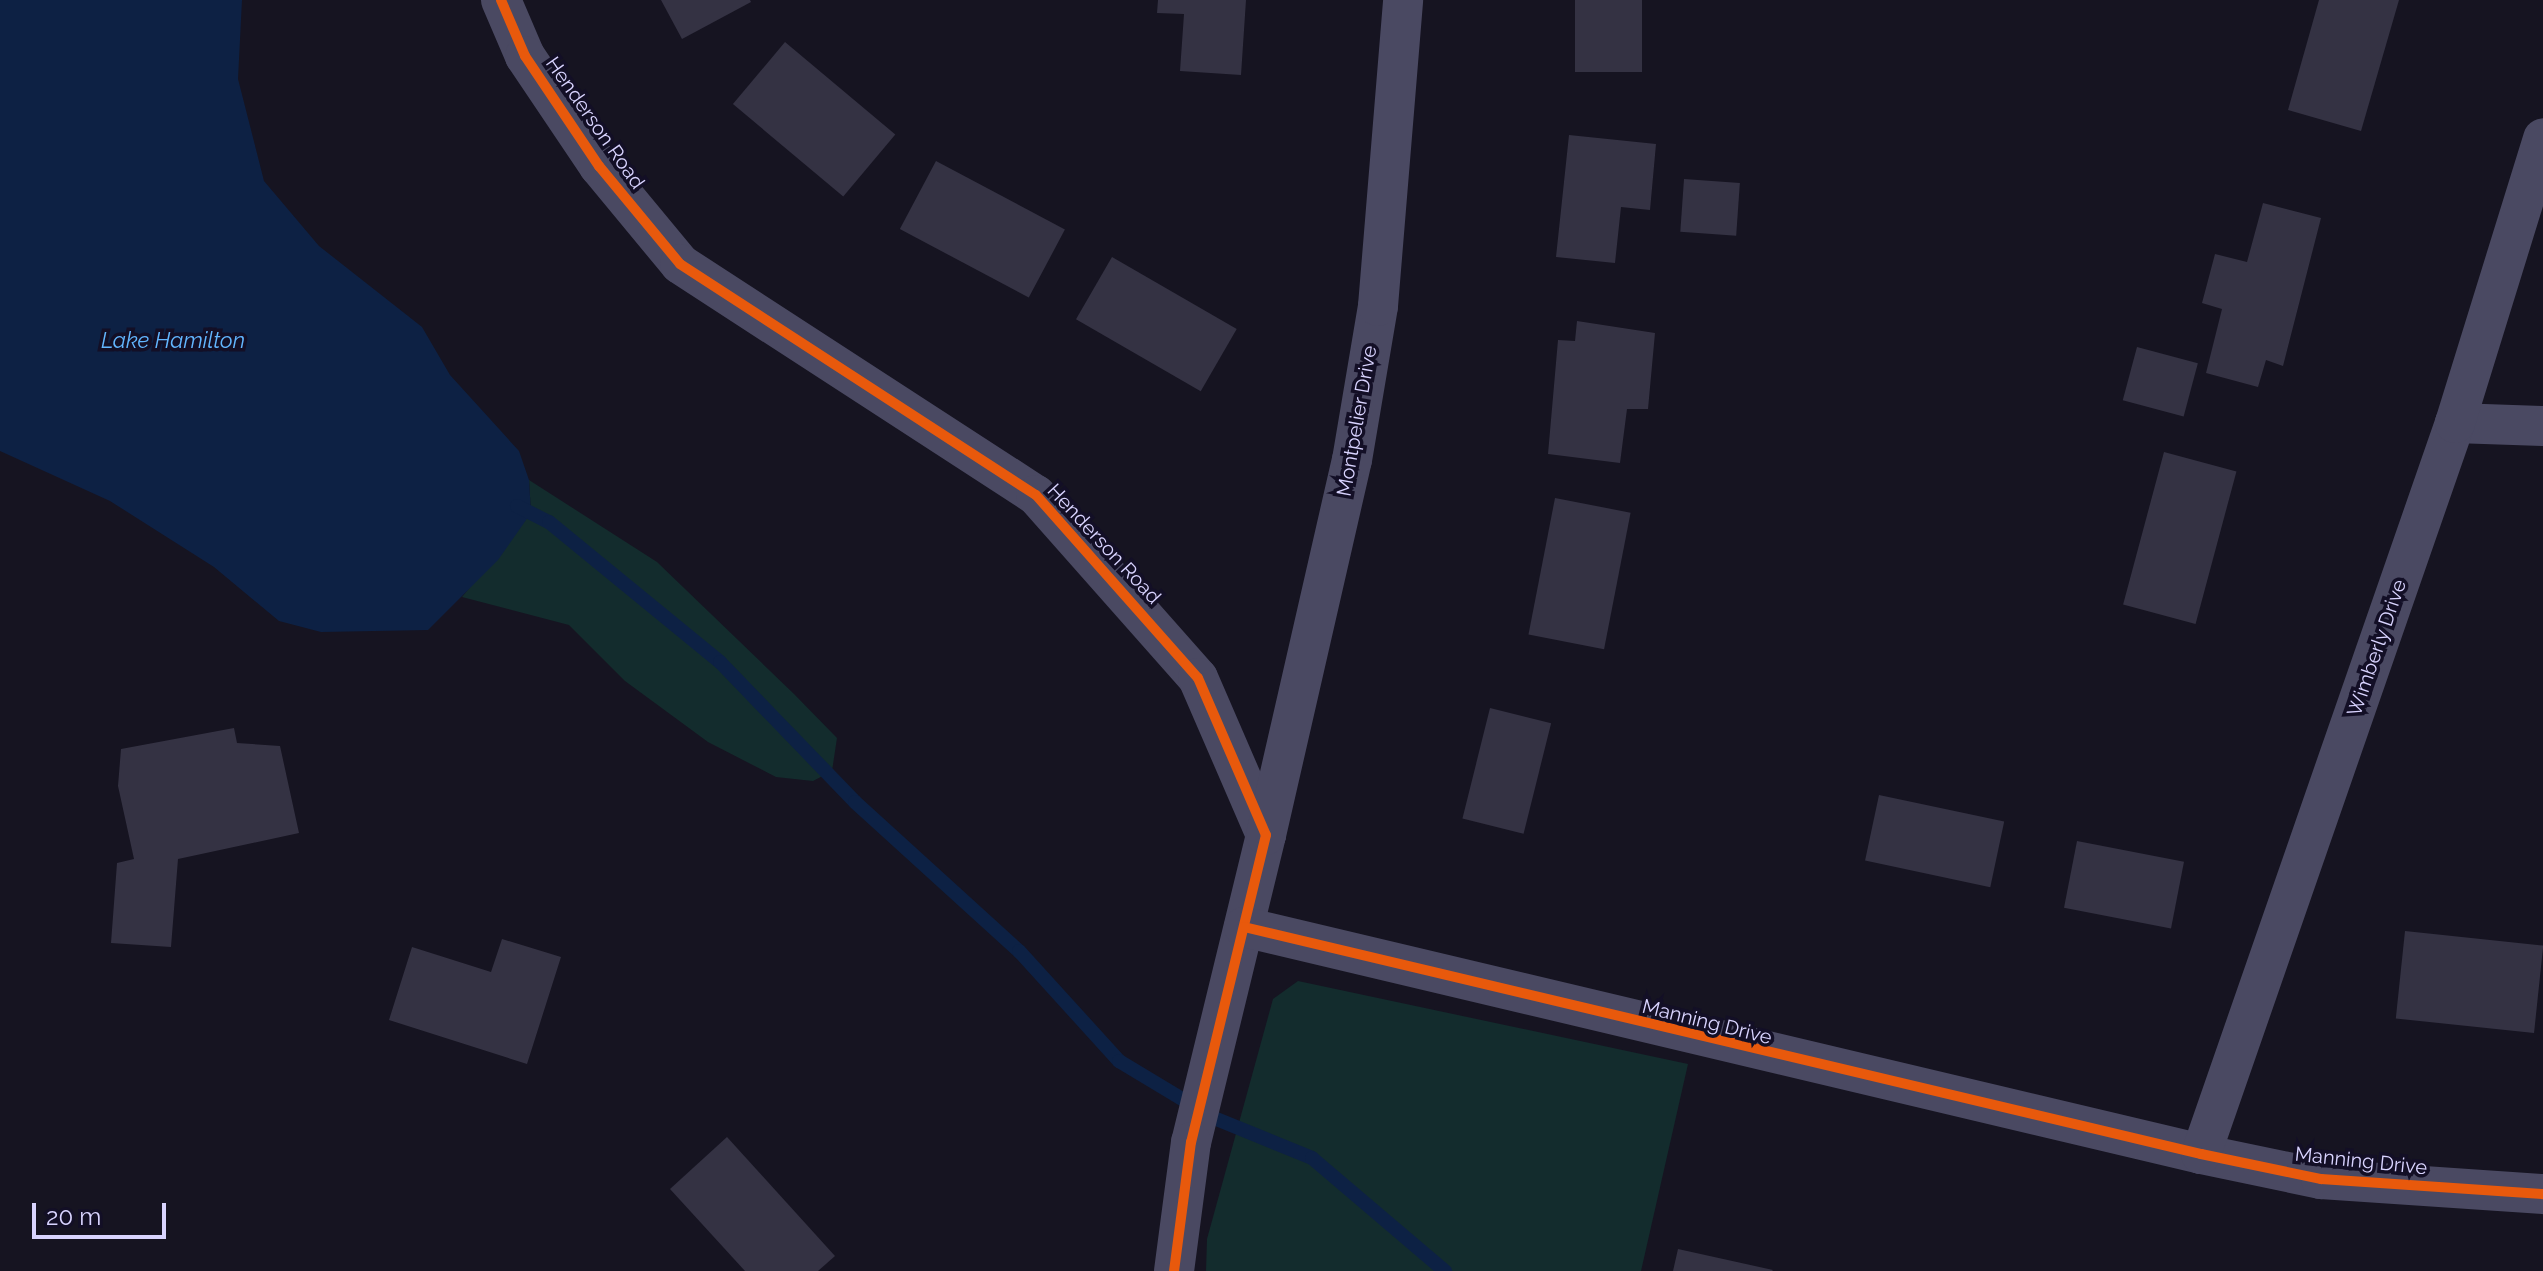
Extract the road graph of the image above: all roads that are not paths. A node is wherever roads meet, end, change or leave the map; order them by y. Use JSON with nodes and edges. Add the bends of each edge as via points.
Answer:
{"nodes":[{"id":1,"x":501,"y":0,"type":"edge"},
{"id":2,"x":1403,"y":0,"type":"edge"},
{"id":3,"x":2543,"y":138,"type":"edge"},
{"id":4,"x":2455,"y":423,"type":"junction"},
{"id":5,"x":2543,"y":426,"type":"edge"},
{"id":6,"x":1266,"y":835,"type":"junction"},
{"id":7,"x":1244,"y":927,"type":"junction"},
{"id":8,"x":2201,"y":1154,"type":"junction"},
{"id":9,"x":2543,"y":1194,"type":"edge"},
{"id":10,"x":1174,"y":1271,"type":"edge"}],
"edges":[{"from":1,"to":6,"type":"street","name":"Henderson Road","via":[[525,56],[599,166],[680,264],[1036,495],[1125,592],[1198,678]]},
{"from":2,"to":6,"type":"street","name":"Montpelier Drive","via":[[1378,306],[1352,460]]},
{"from":3,"to":4,"type":"street","name":"Wimberly Drive"},
{"from":4,"to":5,"type":"street"},
{"from":4,"to":8,"type":"street","name":"Wimberly Drive"},
{"from":6,"to":7,"type":"street"},
{"from":7,"to":8,"type":"street","name":"Manning Drive"},
{"from":7,"to":10,"type":"street","via":[[1191,1142]]},
{"from":8,"to":9,"type":"street","name":"Manning Drive","via":[[2321,1179]]}]}
